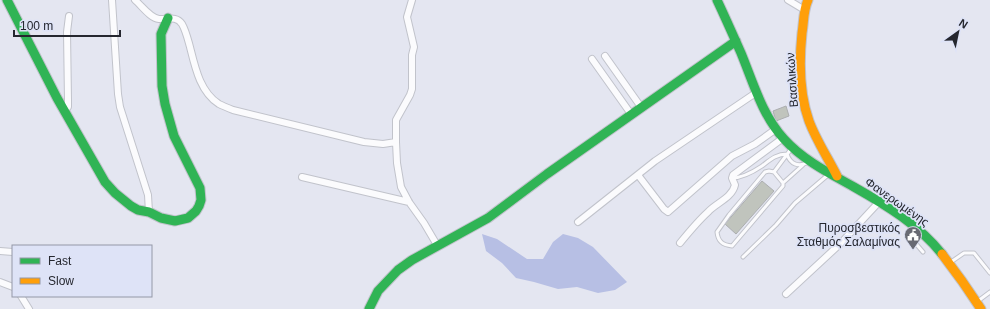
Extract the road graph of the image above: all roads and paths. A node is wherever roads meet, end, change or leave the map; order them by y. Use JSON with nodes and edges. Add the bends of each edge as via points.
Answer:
{"nodes":[{"id":1,"x":7,"y":0,"type":"edge"},
{"id":2,"x":112,"y":0,"type":"edge"},
{"id":3,"x":135,"y":0,"type":"edge"},
{"id":4,"x":412,"y":0,"type":"edge"},
{"id":5,"x":717,"y":0,"type":"edge"},
{"id":6,"x":788,"y":0,"type":"edge"},
{"id":7,"x":808,"y":0,"type":"edge"},
{"id":8,"x":803,"y":9,"type":"junction"},
{"id":9,"x":69,"y":16,"type":"dead end"},
{"id":10,"x":168,"y":18,"type":"junction"},
{"id":11,"x":736,"y":41,"type":"junction"},
{"id":12,"x":605,"y":56,"type":"dead end"},
{"id":13,"x":592,"y":59,"type":"dead end"},
{"id":14,"x":757,"y":92,"type":"junction"},
{"id":15,"x":641,"y":107,"type":"junction"},
{"id":16,"x":64,"y":110,"type":"junction"},
{"id":17,"x":631,"y":114,"type":"junction"},
{"id":18,"x":776,"y":129,"type":"junction"},
{"id":19,"x":783,"y":138,"type":"junction"},
{"id":20,"x":396,"y":142,"type":"junction"},
{"id":21,"x":790,"y":150,"type":"junction"},
{"id":22,"x":807,"y":163,"type":"junction"},
{"id":23,"x":774,"y":172,"type":"junction"},
{"id":24,"x":638,"y":175,"type":"junction"},
{"id":25,"x":834,"y":175,"type":"junction"},
{"id":26,"x":302,"y":177,"type":"dead end"},
{"id":27,"x":732,"y":178,"type":"junction"},
{"id":28,"x":783,"y":184,"type":"junction"},
{"id":29,"x":408,"y":202,"type":"junction"},
{"id":30,"x":879,"y":202,"type":"junction"},
{"id":31,"x":149,"y":212,"type":"junction"},
{"id":32,"x":578,"y":222,"type":"dead end"},
{"id":33,"x":912,"y":225,"type":"junction"},
{"id":34,"x":680,"y":242,"type":"dead end"},
{"id":35,"x":437,"y":245,"type":"junction"},
{"id":36,"x":0,"y":250,"type":"edge"},
{"id":37,"x":12,"y":252,"type":"edge"},
{"id":38,"x":923,"y":252,"type":"dead end"},
{"id":39,"x":743,"y":258,"type":"dead end"},
{"id":40,"x":949,"y":263,"type":"junction"},
{"id":41,"x":990,"y":273,"type":"edge"},
{"id":42,"x":0,"y":282,"type":"edge"},
{"id":43,"x":12,"y":287,"type":"edge"},
{"id":44,"x":990,"y":292,"type":"edge"},
{"id":45,"x":786,"y":294,"type":"dead end"},
{"id":46,"x":22,"y":297,"type":"edge"},
{"id":47,"x":978,"y":305,"type":"edge"},
{"id":48,"x":29,"y":309,"type":"edge"},
{"id":49,"x":369,"y":309,"type":"edge"}],
"edges":[{"from":1,"to":16,"type":"street"},
{"from":2,"to":31,"type":"street","via":[[120,107],[148,196]]},
{"from":3,"to":10,"type":"street","via":[[155,18]]},
{"from":4,"to":20,"type":"street","via":[[407,17],[414,47],[412,89],[396,120]]},
{"from":5,"to":11,"type":"street","name":"Φανερωμένης"},
{"from":6,"to":8,"type":"street"},
{"from":7,"to":8,"type":"street"},
{"from":8,"to":25,"type":"street","name":"Βασιλικών","via":[[803,101],[809,121]]},
{"from":9,"to":16,"type":"street","via":[[68,107]]},
{"from":10,"to":20,"type":"street","via":[[174,18],[182,23],[202,84],[212,99],[219,104],[233,110],[364,142]]},
{"from":10,"to":31,"type":"street","via":[[161,34],[165,104],[174,136],[200,188],[201,200],[196,211],[188,218],[175,221]]},
{"from":11,"to":14,"type":"street","name":"Φανερωμένης"},
{"from":11,"to":15,"type":"street"},
{"from":12,"to":15,"type":"street"},
{"from":13,"to":17,"type":"street"},
{"from":14,"to":18,"type":"street","name":"Φανερωμένης"},
{"from":14,"to":24,"type":"street"},
{"from":15,"to":17,"type":"street"},
{"from":16,"to":31,"type":"street","via":[[115,193],[138,210]]},
{"from":17,"to":35,"type":"street","via":[[488,218]]},
{"from":18,"to":19,"type":"street","name":"Φανερωμένης"},
{"from":18,"to":24,"type":"street","via":[[732,156],[668,212]]},
{"from":19,"to":21,"type":"street","name":"Φανερωμένης"},
{"from":19,"to":27,"type":"street"},
{"from":20,"to":29,"type":"street","via":[[396,163],[401,187]]},
{"from":21,"to":22,"type":"street","name":"Φανερωμένης"},
{"from":21,"to":23,"type":"lane"},
{"from":21,"to":27,"type":"lane","via":[[775,156],[744,176]]},
{"from":22,"to":25,"type":"street","name":"Φανερωμένης"},
{"from":22,"to":28,"type":"lane"},
{"from":23,"to":28,"type":"lane"},
{"from":23,"to":28,"type":"lane","via":[[765,172],[729,215],[717,232],[721,242],[732,246]]},
{"from":24,"to":32,"type":"street"},
{"from":25,"to":30,"type":"street","name":"Φανερωμένης"},
{"from":25,"to":39,"type":"lane","via":[[795,204]]},
{"from":26,"to":29,"type":"street"},
{"from":27,"to":34,"type":"street","via":[[735,185],[733,190],[709,210]]},
{"from":29,"to":35,"type":"street"},
{"from":30,"to":33,"type":"street","name":"Φανερωμένης"},
{"from":30,"to":45,"type":"street","via":[[840,244]]},
{"from":33,"to":38,"type":"lane","via":[[912,238]]},
{"from":33,"to":40,"type":"street","name":"Φανερωμένης","via":[[927,237]]},
{"from":35,"to":49,"type":"street","via":[[398,270],[382,287]]},
{"from":36,"to":37,"type":"street"},
{"from":40,"to":41,"type":"lane","via":[[964,253],[974,253]]},
{"from":40,"to":47,"type":"street","name":"Φανερωμένης"},
{"from":42,"to":43,"type":"street"},
{"from":44,"to":47,"type":"lane"},
{"from":46,"to":48,"type":"street"}]}
